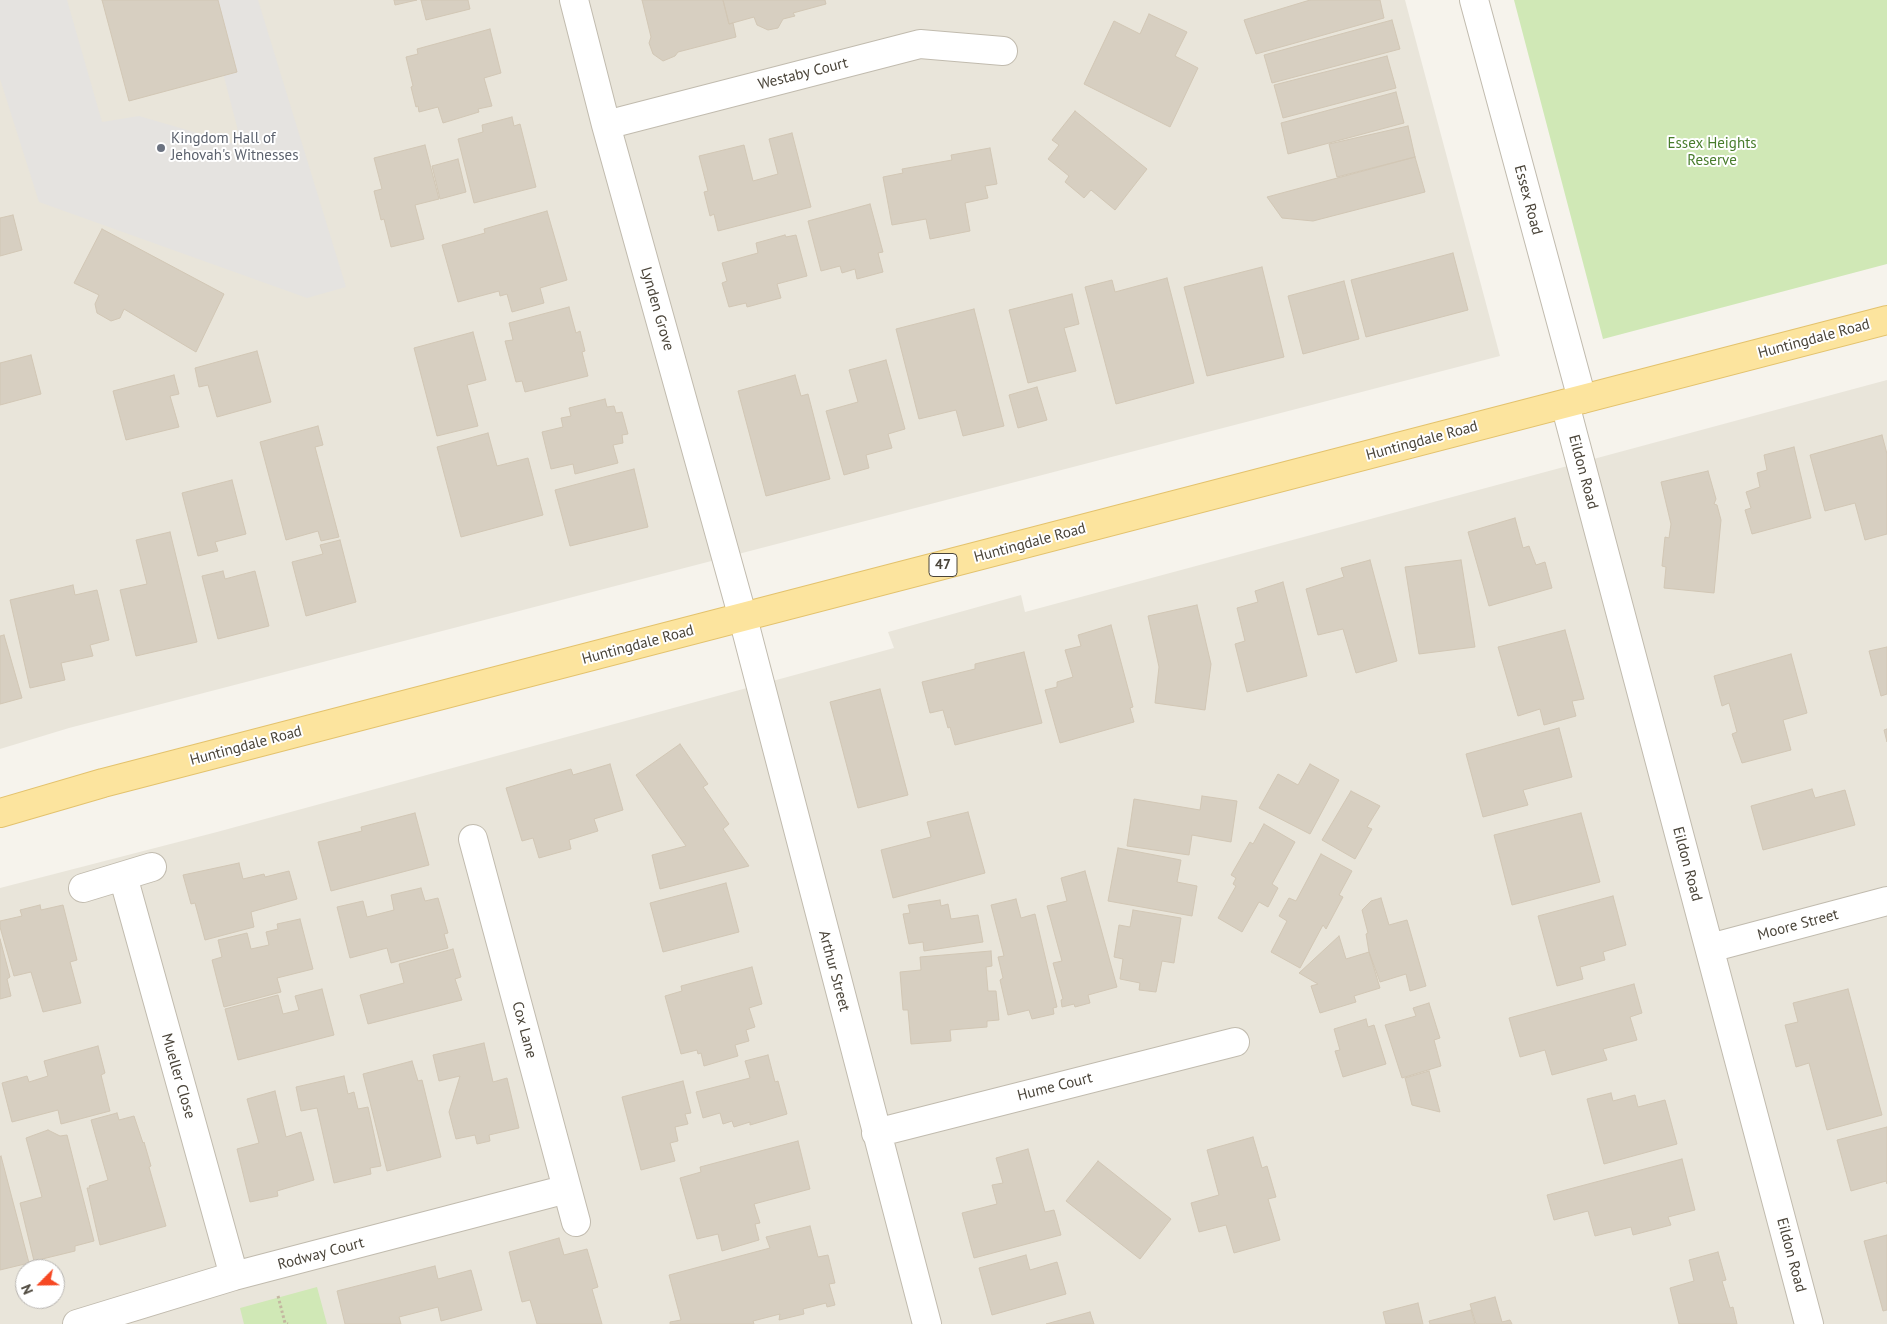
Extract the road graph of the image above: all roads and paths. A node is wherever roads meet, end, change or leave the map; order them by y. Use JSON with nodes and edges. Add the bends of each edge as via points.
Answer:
{"nodes":[{"id":1,"x":574,"y":0,"type":"edge"},
{"id":2,"x":1474,"y":0,"type":"edge"},
{"id":3,"x":1003,"y":51,"type":"dead end"},
{"id":4,"x":606,"y":125,"type":"junction"},
{"id":5,"x":1887,"y":320,"type":"edge"},
{"id":6,"x":1574,"y":402,"type":"junction"},
{"id":7,"x":743,"y":618,"type":"junction"},
{"id":8,"x":0,"y":814,"type":"edge"},
{"id":9,"x":473,"y":839,"type":"dead end"},
{"id":10,"x":152,"y":868,"type":"dead end"},
{"id":11,"x":122,"y":876,"type":"junction"},
{"id":12,"x":83,"y":888,"type":"dead end"},
{"id":13,"x":1887,"y":901,"type":"edge"},
{"id":14,"x":1710,"y":948,"type":"junction"},
{"id":15,"x":1235,"y":1042,"type":"dead end"},
{"id":16,"x":876,"y":1133,"type":"junction"},
{"id":17,"x":567,"y":1189,"type":"junction"},
{"id":18,"x":576,"y":1222,"type":"dead end"},
{"id":19,"x":234,"y":1276,"type":"junction"},
{"id":20,"x":77,"y":1324,"type":"edge"},
{"id":21,"x":927,"y":1324,"type":"edge"},
{"id":22,"x":1809,"y":1324,"type":"edge"}],
"edges":[{"from":1,"to":4,"type":"street","name":"Lynden Grove"},
{"from":2,"to":6,"type":"street","name":"Essex Road"},
{"from":3,"to":4,"type":"street","name":"Westaby Court","via":[[920,44]]},
{"from":4,"to":7,"type":"street","name":"Lynden Grove"},
{"from":5,"to":6,"type":"main road","name":"Huntingdale Road","number":"47"},
{"from":6,"to":7,"type":"main road","name":"Huntingdale Road","number":"47"},
{"from":6,"to":14,"type":"street","name":"Eildon Road"},
{"from":7,"to":8,"type":"main road","name":"Huntingdale Road","number":"47","via":[[103,783]]},
{"from":7,"to":16,"type":"street","name":"Arthur Street"},
{"from":9,"to":17,"type":"street","name":"Cox Lane"},
{"from":10,"to":11,"type":"street"},
{"from":11,"to":12,"type":"street"},
{"from":11,"to":19,"type":"street","name":"Mueller Close"},
{"from":13,"to":14,"type":"street","name":"Moore Street"},
{"from":14,"to":22,"type":"street","name":"Eildon Road"},
{"from":15,"to":16,"type":"street","name":"Hume Court"},
{"from":16,"to":21,"type":"street","name":"Arthur Street"},
{"from":17,"to":18,"type":"street","name":"Cox Lane"},
{"from":17,"to":19,"type":"street","name":"Rodway Court"},
{"from":19,"to":20,"type":"street","name":"Rodway Court"}]}
